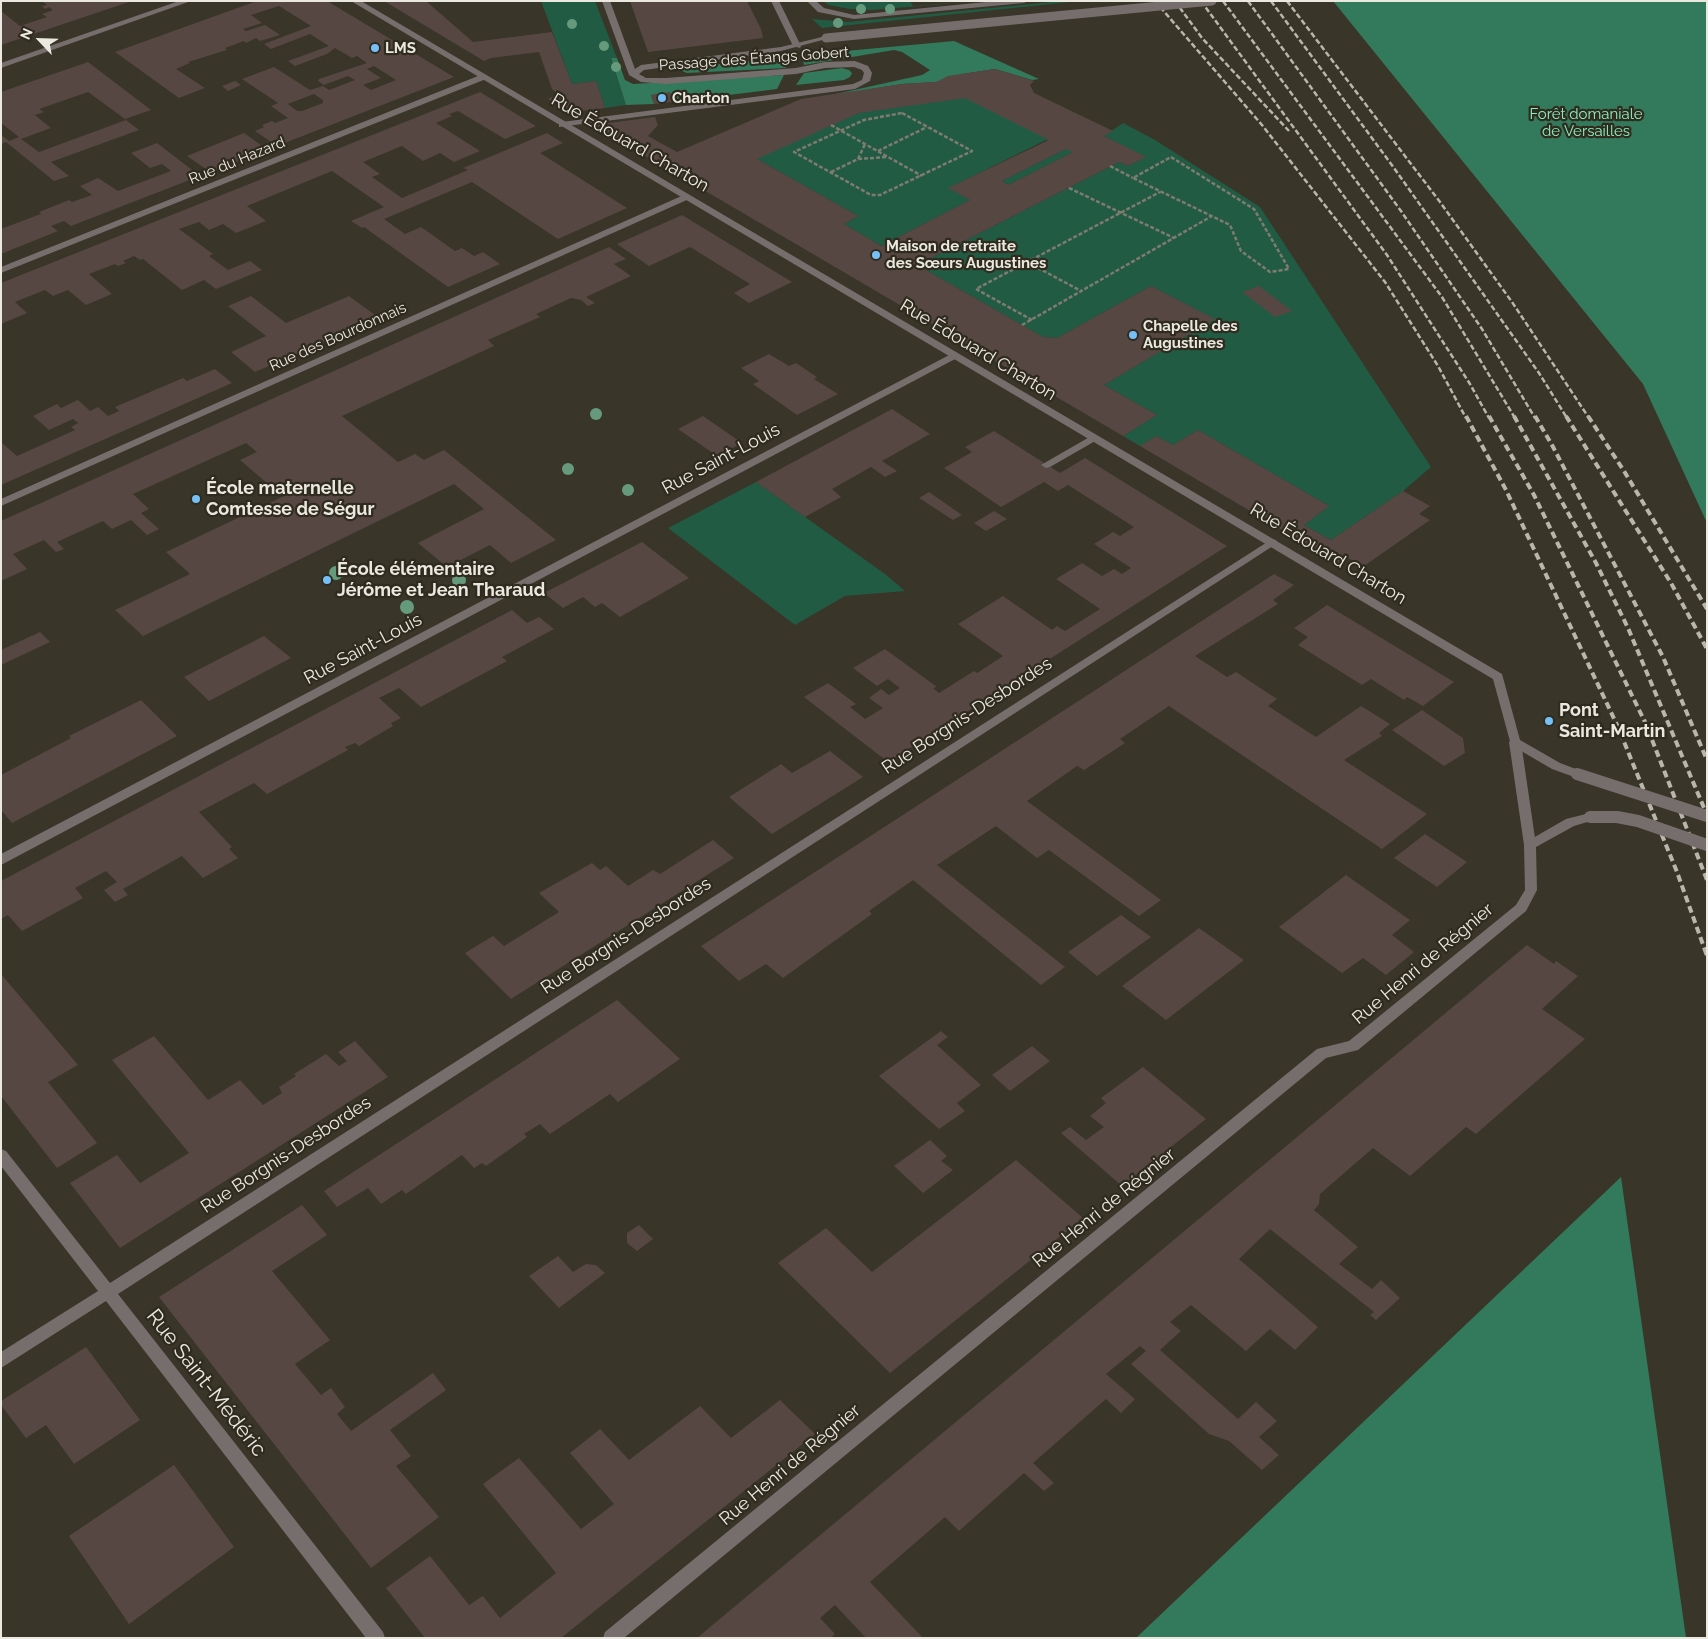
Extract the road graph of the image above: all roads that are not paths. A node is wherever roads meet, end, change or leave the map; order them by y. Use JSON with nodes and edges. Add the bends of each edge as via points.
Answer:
{"nodes":[{"id":1,"x":187,"y":1,"type":"edge"},
{"id":2,"x":355,"y":1,"type":"edge"},
{"id":3,"x":606,"y":1,"type":"edge"},
{"id":4,"x":775,"y":1,"type":"edge"},
{"id":5,"x":811,"y":1,"type":"edge"},
{"id":6,"x":1024,"y":1,"type":"edge"},
{"id":7,"x":1212,"y":1,"type":"edge"},
{"id":8,"x":797,"y":46,"type":"junction"},
{"id":9,"x":1,"y":66,"type":"edge"},
{"id":10,"x":633,"y":75,"type":"junction"},
{"id":11,"x":483,"y":77,"type":"junction"},
{"id":12,"x":562,"y":125,"type":"junction"},
{"id":13,"x":686,"y":197,"type":"junction"},
{"id":14,"x":1,"y":270,"type":"edge"},
{"id":15,"x":953,"y":356,"type":"junction"},
{"id":16,"x":1093,"y":438,"type":"junction"},
{"id":17,"x":1046,"y":465,"type":"dead end"},
{"id":18,"x":1,"y":504,"type":"edge"},
{"id":19,"x":1272,"y":542,"type":"junction"},
{"id":20,"x":1515,"y":742,"type":"junction"},
{"id":21,"x":1519,"y":774,"type":"joint"},
{"id":22,"x":1707,"y":816,"type":"edge"},
{"id":23,"x":1530,"y":845,"type":"junction"},
{"id":24,"x":1707,"y":845,"type":"edge"},
{"id":25,"x":1,"y":860,"type":"edge"},
{"id":26,"x":1,"y":1155,"type":"edge"},
{"id":27,"x":108,"y":1292,"type":"junction"},
{"id":28,"x":1,"y":1361,"type":"edge"},
{"id":29,"x":377,"y":1638,"type":"edge"},
{"id":30,"x":611,"y":1638,"type":"edge"}],
"edges":[{"from":1,"to":9,"type":"street"},
{"from":2,"to":11,"type":"street","name":"Rue Édouard Charton"},
{"from":3,"to":10,"type":"street"},
{"from":4,"to":8,"type":"street","name":"Passage des Étangs Gobert"},
{"from":5,"to":6,"type":"street","via":[[821,10],[854,17]]},
{"from":7,"to":8,"type":"street","bridge":true,"via":[[826,38]]},
{"from":8,"to":10,"type":"street","name":"Passage des Étangs Gobert","via":[[651,66],[641,68]]},
{"from":10,"to":12,"type":"street","name":"Passage des Étangs Gobert","via":[[644,80],[666,80],[855,64],[868,73],[866,81],[855,86]]},
{"from":11,"to":12,"type":"street","name":"Rue Édouard Charton"},
{"from":11,"to":14,"type":"street","name":"Rue du Hazard"},
{"from":12,"to":13,"type":"street","name":"Rue Édouard Charton"},
{"from":13,"to":15,"type":"street","name":"Rue Édouard Charton"},
{"from":13,"to":18,"type":"street","name":"Rue des Bourdonnais"},
{"from":15,"to":16,"type":"street","name":"Rue Édouard Charton"},
{"from":15,"to":25,"type":"street","name":"Rue Saint-Louis"},
{"from":16,"to":17,"type":"street"},
{"from":16,"to":19,"type":"street","name":"Rue Édouard Charton"},
{"from":19,"to":20,"type":"street","name":"Rue Édouard Charton","via":[[1498,677]]},
{"from":19,"to":27,"type":"street","name":"Rue Borgnis-Desbordes"},
{"from":20,"to":21,"type":"street","name":"Rue Édouard Charton"},
{"from":20,"to":22,"type":"street","bridge":true,"via":[[1556,766]]},
{"from":21,"to":23,"type":"street","name":"Rue Henri de Régnier"},
{"from":23,"to":24,"type":"street","bridge":true,"via":[[1570,822],[1590,817],[1638,821]]},
{"from":23,"to":30,"type":"street","name":"Rue Henri de Régnier","via":[[1531,890],[1521,908],[1353,1046],[1322,1053]]},
{"from":26,"to":27,"type":"street","name":"Rue Saint-Médéric"},
{"from":27,"to":28,"type":"street","name":"Rue Borgnis-Desbordes"},
{"from":27,"to":29,"type":"street","name":"Rue Saint-Médéric"}]}
